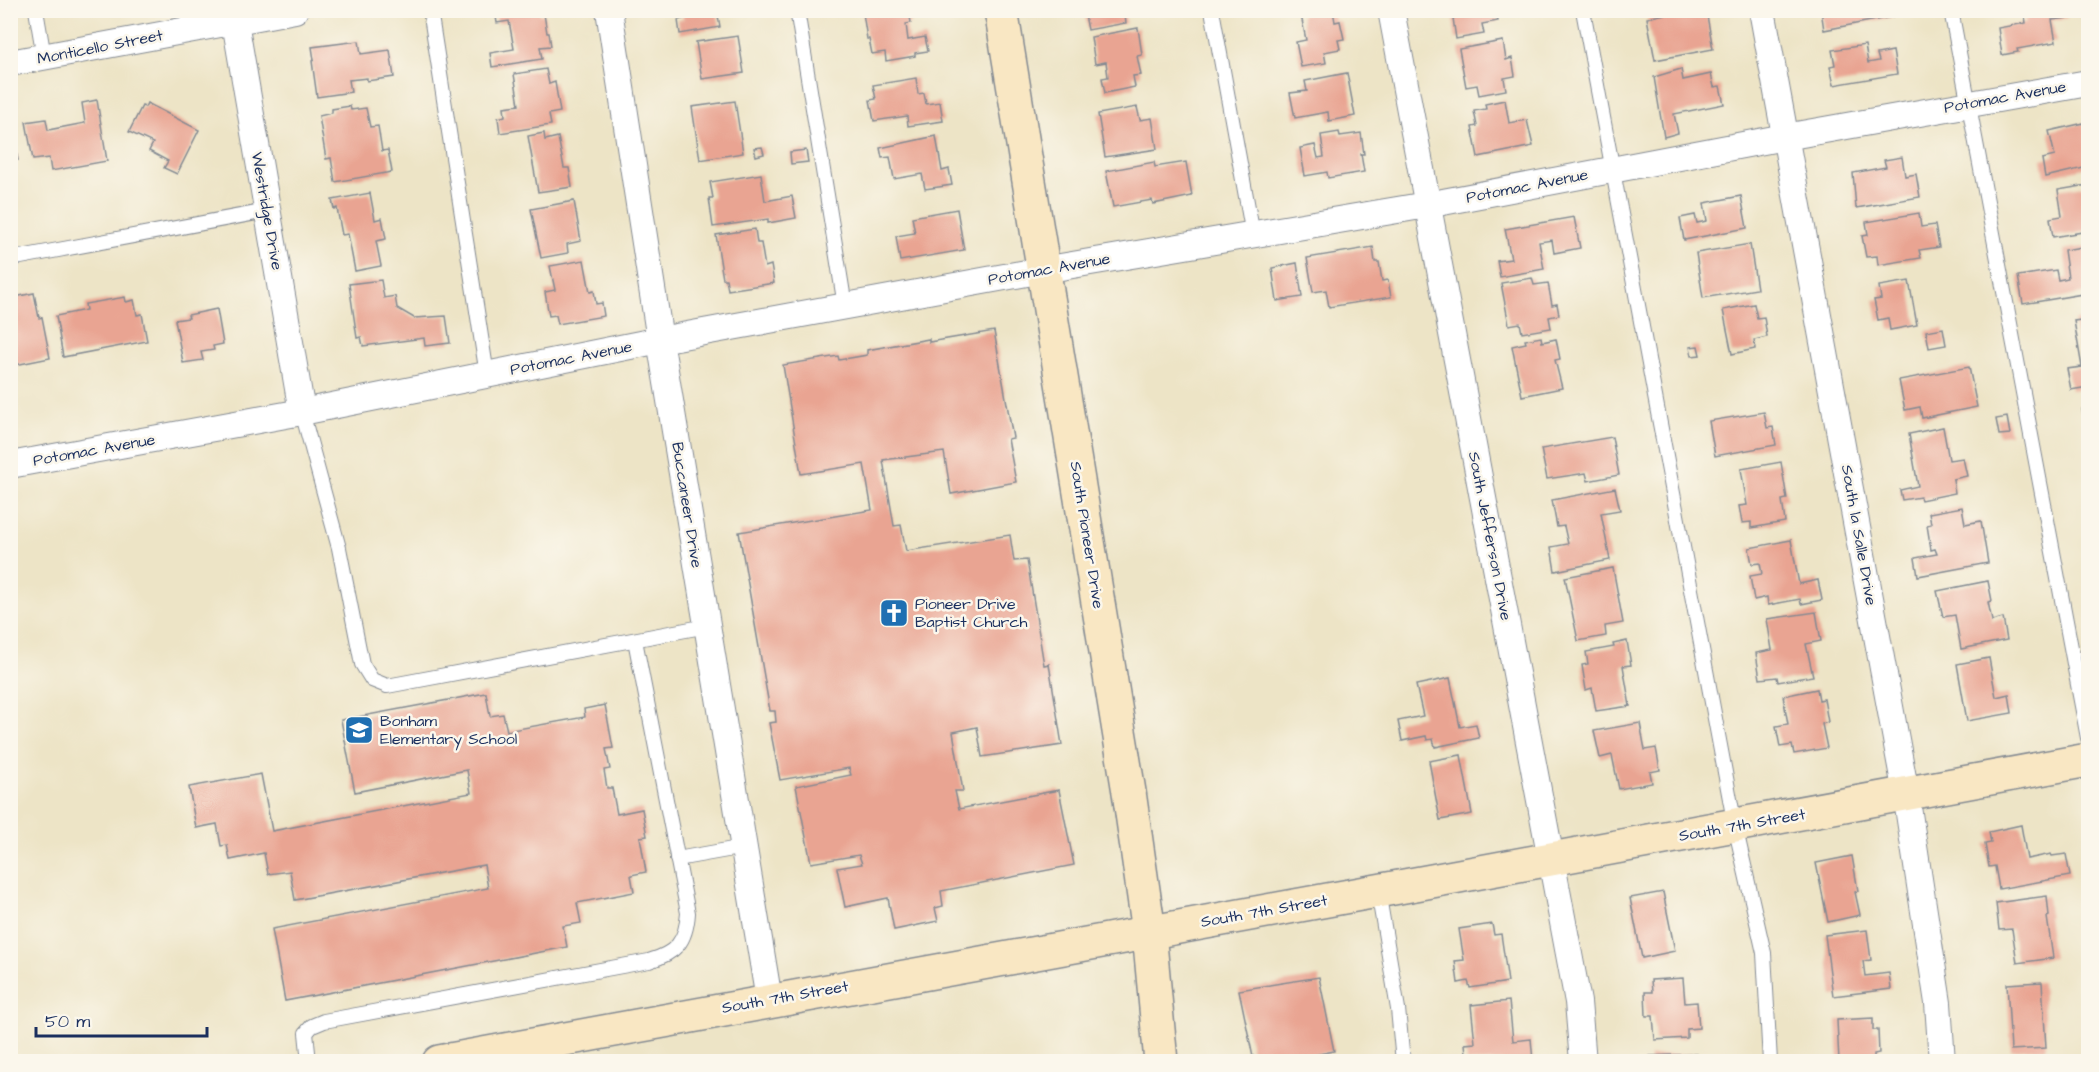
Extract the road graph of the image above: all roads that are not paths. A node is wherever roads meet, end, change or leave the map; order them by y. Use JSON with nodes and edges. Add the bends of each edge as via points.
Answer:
{"nodes":[{"id":1,"x":36,"y":10,"type":"edge"},
{"id":2,"x":295,"y":10,"type":"edge"},
{"id":3,"x":430,"y":10,"type":"edge"},
{"id":4,"x":609,"y":10,"type":"edge"},
{"id":5,"x":797,"y":10,"type":"edge"},
{"id":6,"x":1001,"y":10,"type":"edge"},
{"id":7,"x":1212,"y":10,"type":"edge"},
{"id":8,"x":1391,"y":10,"type":"edge"},
{"id":9,"x":1583,"y":10,"type":"edge"},
{"id":10,"x":1762,"y":10,"type":"edge"},
{"id":11,"x":1951,"y":10,"type":"edge"},
{"id":12,"x":234,"y":16,"type":"edge"},
{"id":13,"x":44,"y":57,"type":"junction"},
{"id":14,"x":10,"y":63,"type":"edge"},
{"id":15,"x":2088,"y":82,"type":"edge"},
{"id":16,"x":1968,"y":104,"type":"junction"},
{"id":17,"x":1785,"y":137,"type":"junction"},
{"id":18,"x":1613,"y":170,"type":"junction"},
{"id":19,"x":1427,"y":205,"type":"junction"},
{"id":20,"x":267,"y":211,"type":"junction"},
{"id":21,"x":1253,"y":235,"type":"junction"},
{"id":22,"x":10,"y":259,"type":"edge"},
{"id":23,"x":1043,"y":270,"type":"junction"},
{"id":24,"x":845,"y":306,"type":"junction"},
{"id":25,"x":660,"y":340,"type":"junction"},
{"id":26,"x":487,"y":375,"type":"junction"},
{"id":27,"x":302,"y":412,"type":"junction"},
{"id":28,"x":10,"y":465,"type":"edge"},
{"id":29,"x":707,"y":626,"type":"junction"},
{"id":30,"x":635,"y":640,"type":"junction"},
{"id":31,"x":2088,"y":738,"type":"edge"},
{"id":32,"x":2088,"y":760,"type":"edge"},
{"id":33,"x":1906,"y":794,"type":"junction"},
{"id":34,"x":1735,"y":826,"type":"junction"},
{"id":35,"x":744,"y":847,"type":"junction"},
{"id":36,"x":677,"y":859,"type":"junction"},
{"id":37,"x":1551,"y":860,"type":"junction"},
{"id":38,"x":1378,"y":891,"type":"junction"},
{"id":39,"x":1149,"y":932,"type":"junction"},
{"id":40,"x":769,"y":1000,"type":"junction"},
{"id":41,"x":309,"y":1062,"type":"edge"},
{"id":42,"x":439,"y":1062,"type":"edge"},
{"id":43,"x":1161,"y":1062,"type":"edge"},
{"id":44,"x":1403,"y":1062,"type":"edge"},
{"id":45,"x":1583,"y":1062,"type":"edge"},
{"id":46,"x":1770,"y":1062,"type":"edge"},
{"id":47,"x":1942,"y":1062,"type":"edge"}],
"edges":[{"from":1,"to":13,"type":"lane"},
{"from":2,"to":12,"type":"street","name":"Monticello Street"},
{"from":3,"to":26,"type":"lane"},
{"from":4,"to":25,"type":"street","name":"Buccaneer Drive"},
{"from":5,"to":24,"type":"lane"},
{"from":6,"to":23,"type":"main road","name":"South Pioneer Drive"},
{"from":7,"to":21,"type":"lane"},
{"from":8,"to":19,"type":"street","name":"South Jefferson Drive"},
{"from":9,"to":18,"type":"lane"},
{"from":10,"to":17,"type":"street","name":"South la Salle Drive"},
{"from":11,"to":16,"type":"lane"},
{"from":12,"to":13,"type":"street","name":"Monticello Street"},
{"from":12,"to":20,"type":"street","name":"Westridge Drive"},
{"from":13,"to":14,"type":"street","name":"Monticello Street"},
{"from":15,"to":16,"type":"street","name":"Potomac Avenue"},
{"from":16,"to":17,"type":"street","name":"Potomac Avenue"},
{"from":16,"to":31,"type":"lane"},
{"from":17,"to":18,"type":"street","name":"Potomac Avenue"},
{"from":17,"to":33,"type":"street","name":"South la Salle Drive"},
{"from":18,"to":19,"type":"street","name":"Potomac Avenue"},
{"from":18,"to":34,"type":"lane"},
{"from":19,"to":21,"type":"street","name":"Potomac Avenue"},
{"from":19,"to":37,"type":"street","name":"South Jefferson Drive"},
{"from":20,"to":22,"type":"lane"},
{"from":20,"to":27,"type":"street","name":"Westridge Drive"},
{"from":21,"to":23,"type":"street","name":"Potomac Avenue"},
{"from":23,"to":24,"type":"street","name":"Potomac Avenue"},
{"from":23,"to":39,"type":"main road","name":"South Pioneer Drive"},
{"from":24,"to":25,"type":"street","name":"Potomac Avenue"},
{"from":25,"to":26,"type":"street","name":"Potomac Avenue"},
{"from":25,"to":29,"type":"street","name":"Buccaneer Drive"},
{"from":26,"to":27,"type":"street","name":"Potomac Avenue"},
{"from":27,"to":28,"type":"street","name":"Potomac Avenue"},
{"from":27,"to":30,"type":"lane","via":[[339,548],[362,664],[372,680],[387,686]]},
{"from":29,"to":30,"type":"lane"},
{"from":29,"to":35,"type":"street","name":"Buccaneer Drive"},
{"from":30,"to":36,"type":"lane"},
{"from":32,"to":33,"type":"main road","name":"South 7th Street"},
{"from":33,"to":34,"type":"main road","name":"South 7th Street"},
{"from":33,"to":47,"type":"street","name":"South la Salle Drive","via":[[1938,1003]]},
{"from":34,"to":37,"type":"main road","name":"South 7th Street"},
{"from":34,"to":46,"type":"lane","via":[[1764,953]]},
{"from":35,"to":36,"type":"lane"},
{"from":35,"to":40,"type":"street","name":"Buccaneer Drive"},
{"from":36,"to":41,"type":"lane","via":[[688,913],[687,929],[678,945],[665,956],[324,1021],[306,1033]]},
{"from":37,"to":38,"type":"main road","name":"South 7th Street"},
{"from":37,"to":45,"type":"street","name":"South Jefferson Drive","via":[[1578,1002]]},
{"from":38,"to":39,"type":"main road","name":"South 7th Street"},
{"from":38,"to":44,"type":"lane"},
{"from":39,"to":40,"type":"main road","name":"South 7th Street"},
{"from":39,"to":43,"type":"main road","name":"South Pioneer Drive"},
{"from":40,"to":42,"type":"main road","name":"South 7th Street"}]}
